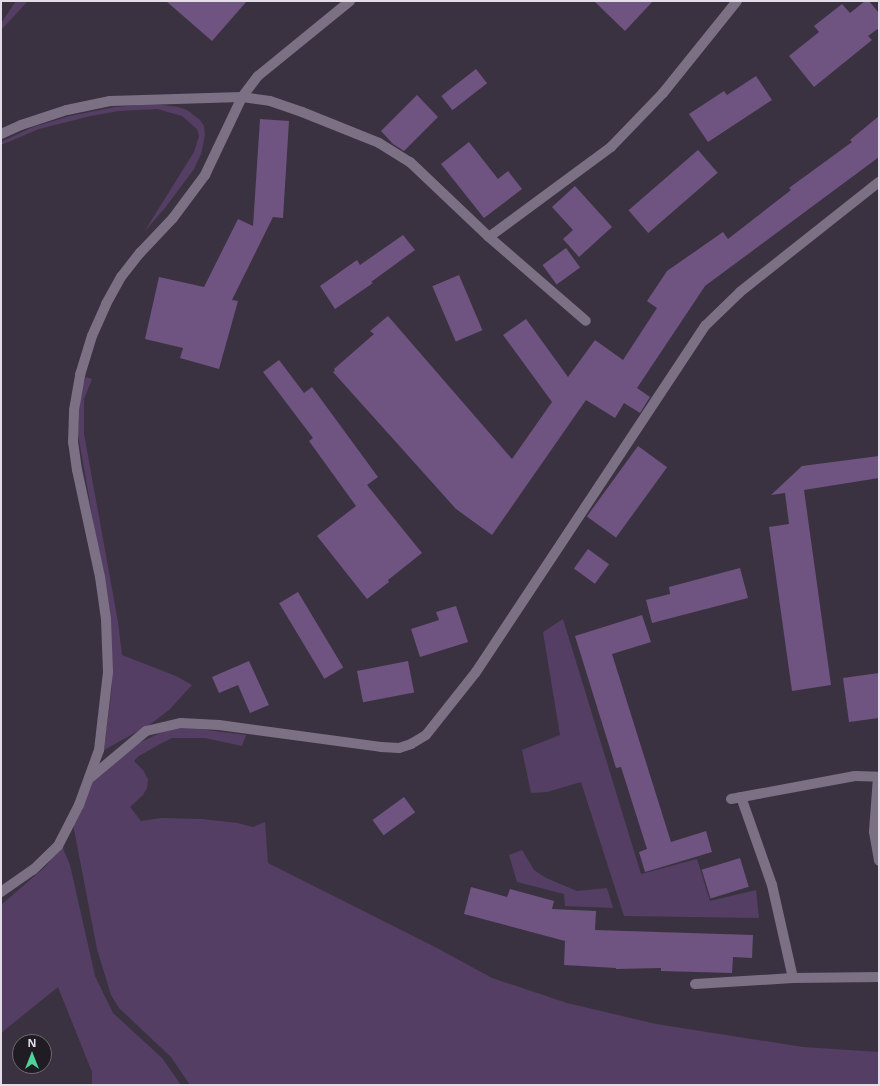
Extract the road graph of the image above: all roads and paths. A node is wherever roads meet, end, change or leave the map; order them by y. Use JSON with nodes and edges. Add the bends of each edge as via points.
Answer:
{"nodes":[{"id":1,"x":350,"y":1,"type":"edge"},
{"id":2,"x":737,"y":1,"type":"edge"},
{"id":3,"x":242,"y":97,"type":"junction"},
{"id":4,"x":1,"y":134,"type":"edge"},
{"id":5,"x":879,"y":182,"type":"edge"},
{"id":6,"x":489,"y":237,"type":"junction"},
{"id":7,"x":586,"y":321,"type":"dead end"},
{"id":8,"x":878,"y":777,"type":"edge"},
{"id":9,"x":90,"y":778,"type":"junction"},
{"id":10,"x":879,"y":861,"type":"edge"},
{"id":11,"x":1,"y":892,"type":"edge"},
{"id":12,"x":879,"y":977,"type":"edge"},
{"id":13,"x":794,"y":978,"type":"junction"},
{"id":14,"x":695,"y":984,"type":"dead end"}],
"edges":[{"from":1,"to":3,"type":"street","via":[[258,76]]},
{"from":2,"to":6,"type":"street","via":[[663,93],[611,147]]},
{"from":3,"to":4,"type":"street","via":[[110,101],[67,110]]},
{"from":3,"to":6,"type":"street","via":[[270,101],[296,109],[379,143],[410,162]]},
{"from":3,"to":9,"type":"street","via":[[205,175],[173,218],[121,277],[92,336],[80,375],[74,410],[73,442],[100,577],[106,619],[108,672],[99,750]]},
{"from":5,"to":9,"type":"street","via":[[740,292],[706,325],[476,672],[426,735],[399,748],[219,725],[181,723],[146,731]]},
{"from":6,"to":7,"type":"street"},
{"from":8,"to":10,"type":"street","via":[[874,832]]},
{"from":8,"to":13,"type":"street","via":[[855,776],[736,798],[772,885]]},
{"from":9,"to":11,"type":"street","via":[[58,846],[33,870]]},
{"from":12,"to":13,"type":"street"},
{"from":13,"to":14,"type":"street"}]}
